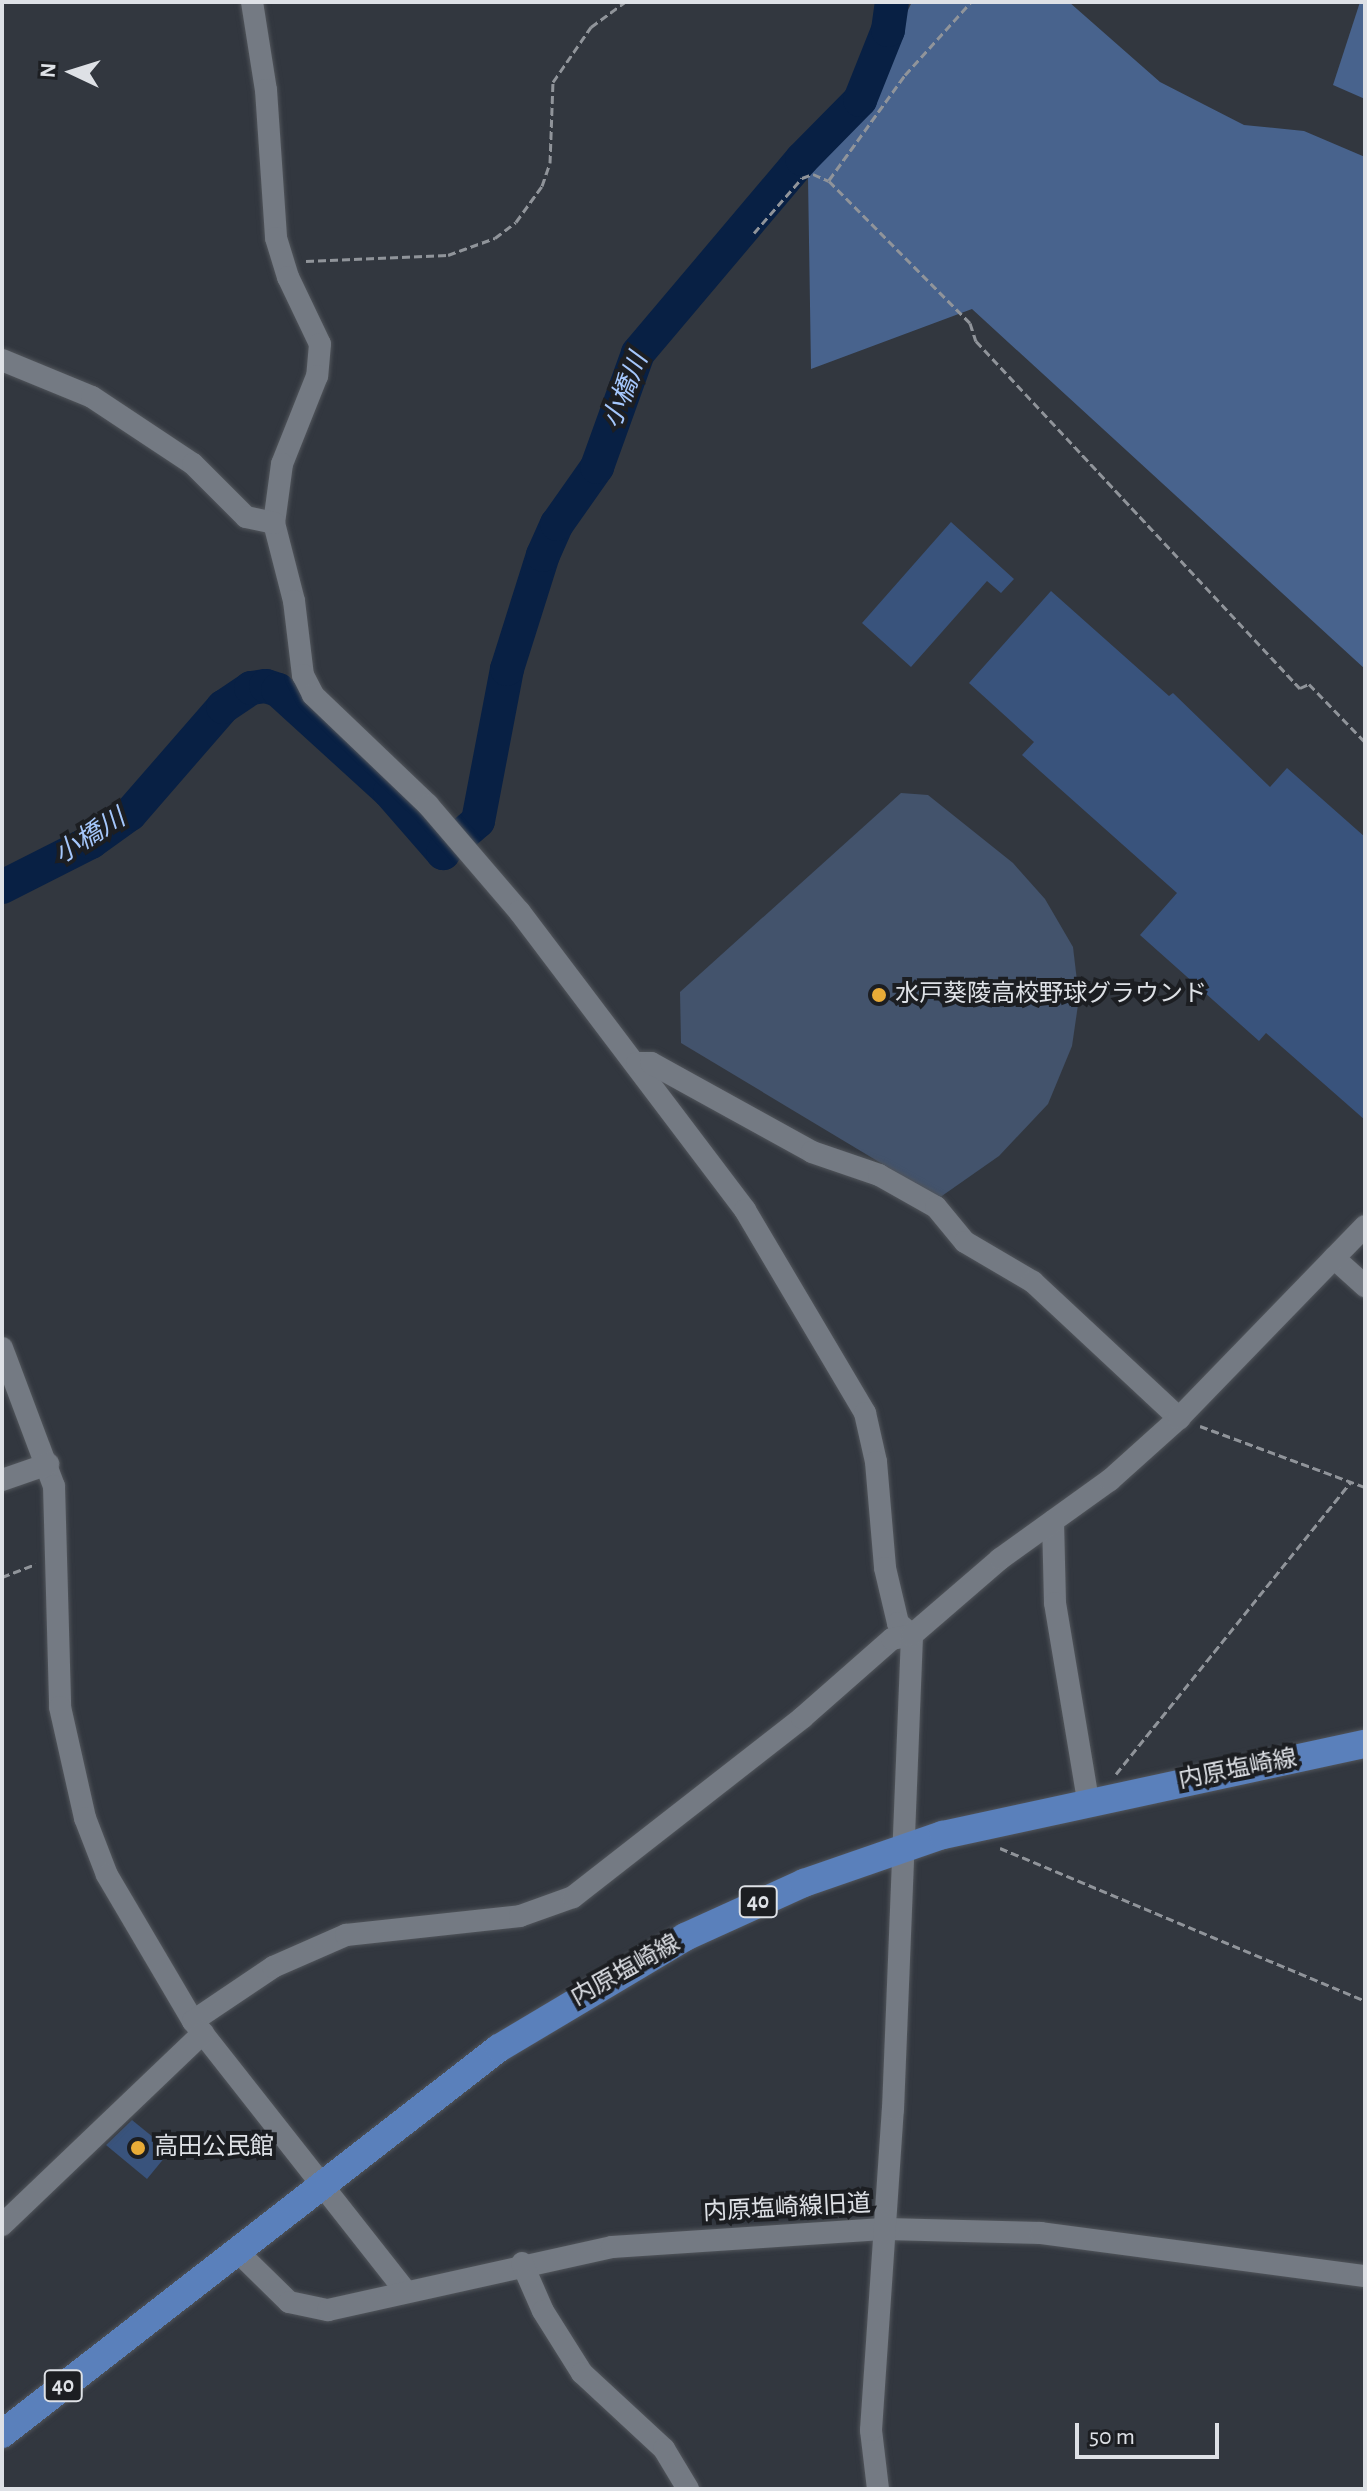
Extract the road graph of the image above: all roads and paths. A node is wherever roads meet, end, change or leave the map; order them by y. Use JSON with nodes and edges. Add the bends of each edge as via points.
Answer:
{"nodes":[{"id":1,"x":252,"y":2,"type":"edge"},
{"id":2,"x":625,"y":2,"type":"edge"},
{"id":3,"x":971,"y":2,"type":"edge"},
{"id":4,"x":829,"y":181,"type":"junction"},
{"id":5,"x":754,"y":233,"type":"dead end"},
{"id":6,"x":282,"y":261,"type":"junction"},
{"id":7,"x":2,"y":360,"type":"edge"},
{"id":8,"x":274,"y":523,"type":"junction"},
{"id":9,"x":1365,"y":742,"type":"edge"},
{"id":10,"x":637,"y":1063,"type":"junction"},
{"id":11,"x":1365,"y":1226,"type":"edge"},
{"id":12,"x":1334,"y":1258,"type":"junction"},
{"id":13,"x":1365,"y":1286,"type":"edge"},
{"id":14,"x":2,"y":1348,"type":"edge"},
{"id":15,"x":1179,"y":1418,"type":"junction"},
{"id":16,"x":48,"y":1464,"type":"junction"},
{"id":17,"x":2,"y":1480,"type":"edge"},
{"id":18,"x":1351,"y":1482,"type":"junction"},
{"id":19,"x":1365,"y":1487,"type":"edge"},
{"id":20,"x":1053,"y":1521,"type":"junction"},
{"id":21,"x":57,"y":1555,"type":"junction"},
{"id":22,"x":2,"y":1577,"type":"edge"},
{"id":23,"x":912,"y":1635,"type":"junction"},
{"id":24,"x":1365,"y":1744,"type":"edge"},
{"id":25,"x":1118,"y":1794,"type":"junction"},
{"id":26,"x":1088,"y":1800,"type":"junction"},
{"id":27,"x":990,"y":1822,"type":"junction"},
{"id":28,"x":902,"y":1847,"type":"junction"},
{"id":29,"x":1365,"y":2001,"type":"edge"},
{"id":30,"x":198,"y":2027,"type":"junction"},
{"id":31,"x":323,"y":2184,"type":"junction"},
{"id":32,"x":2,"y":2225,"type":"edge"},
{"id":33,"x":886,"y":2229,"type":"junction"},
{"id":34,"x":237,"y":2251,"type":"junction"},
{"id":35,"x":522,"y":2263,"type":"junction"},
{"id":36,"x":1365,"y":2276,"type":"edge"},
{"id":37,"x":406,"y":2292,"type":"junction"},
{"id":38,"x":2,"y":2434,"type":"edge"},
{"id":39,"x":688,"y":2489,"type":"edge"},
{"id":40,"x":878,"y":2489,"type":"edge"}],
"edges":[{"from":1,"to":6,"type":"street"},
{"from":2,"to":6,"type":"path","via":[[591,27],[563,63],[553,82],[550,163],[542,186],[516,222],[495,238],[448,255]]},
{"from":3,"to":4,"type":"path","via":[[905,75]]},
{"from":4,"to":5,"type":"path","via":[[813,174],[802,178]]},
{"from":4,"to":9,"type":"path","via":[[970,323],[976,341],[1300,688],[1309,684]]},
{"from":6,"to":8,"type":"street","via":[[314,324],[320,358],[282,464]]},
{"from":7,"to":8,"type":"street","via":[[92,397],[193,464],[246,517]]},
{"from":8,"to":10,"type":"street","via":[[294,601],[303,675],[313,695],[428,805]]},
{"from":10,"to":15,"type":"street","via":[[651,1063],[812,1152],[879,1175],[936,1207],[965,1242],[1033,1282]]},
{"from":10,"to":23,"type":"street","via":[[745,1210],[865,1413],[876,1462],[885,1568],[898,1623]]},
{"from":11,"to":12,"type":"street"},
{"from":12,"to":13,"type":"street"},
{"from":12,"to":15,"type":"street"},
{"from":14,"to":16,"type":"street"},
{"from":15,"to":18,"type":"path"},
{"from":15,"to":20,"type":"street","via":[[1110,1480]]},
{"from":16,"to":17,"type":"street"},
{"from":16,"to":21,"type":"street"},
{"from":18,"to":19,"type":"path"},
{"from":18,"to":25,"type":"path","via":[[1116,1769]]},
{"from":20,"to":23,"type":"street"},
{"from":20,"to":26,"type":"street","via":[[1055,1603]]},
{"from":21,"to":22,"type":"path"},
{"from":21,"to":30,"type":"street","via":[[60,1707],[85,1818],[132,1924]]},
{"from":23,"to":28,"type":"street"},
{"from":23,"to":30,"type":"street","via":[[892,1639],[802,1718],[573,1897],[520,1916],[346,1935],[273,1967]]},
{"from":24,"to":25,"type":"main road","name":"内原塩崎線","number":"40"},
{"from":25,"to":26,"type":"main road","name":"内原塩崎線","number":"40"},
{"from":26,"to":27,"type":"main road","name":"内原塩崎線","number":"40"},
{"from":27,"to":28,"type":"main road","name":"内原塩崎線","number":"40"},
{"from":27,"to":29,"type":"path","via":[[998,1847]]},
{"from":28,"to":31,"type":"main road","name":"内原塩崎線","number":"40","via":[[753,1904],[629,1966],[499,2048]]},
{"from":28,"to":33,"type":"street"},
{"from":30,"to":31,"type":"street"},
{"from":30,"to":32,"type":"street"},
{"from":31,"to":34,"type":"main road","name":"内原塩崎線","number":"40"},
{"from":31,"to":37,"type":"street"},
{"from":33,"to":35,"type":"street","name":"内原塩崎線旧道","via":[[660,2242]]},
{"from":33,"to":36,"type":"street","name":"内原塩崎線旧道","via":[[1041,2233]]},
{"from":33,"to":40,"type":"street","via":[[871,2430]]},
{"from":34,"to":37,"type":"street","name":"内原塩崎線旧道","via":[[289,2302],[309,2308],[345,2307]]},
{"from":34,"to":38,"type":"main road","name":"内原塩崎線","number":"40"},
{"from":35,"to":37,"type":"street","name":"内原塩崎線旧道"},
{"from":35,"to":39,"type":"street","via":[[543,2311],[582,2373],[664,2449]]}]}
